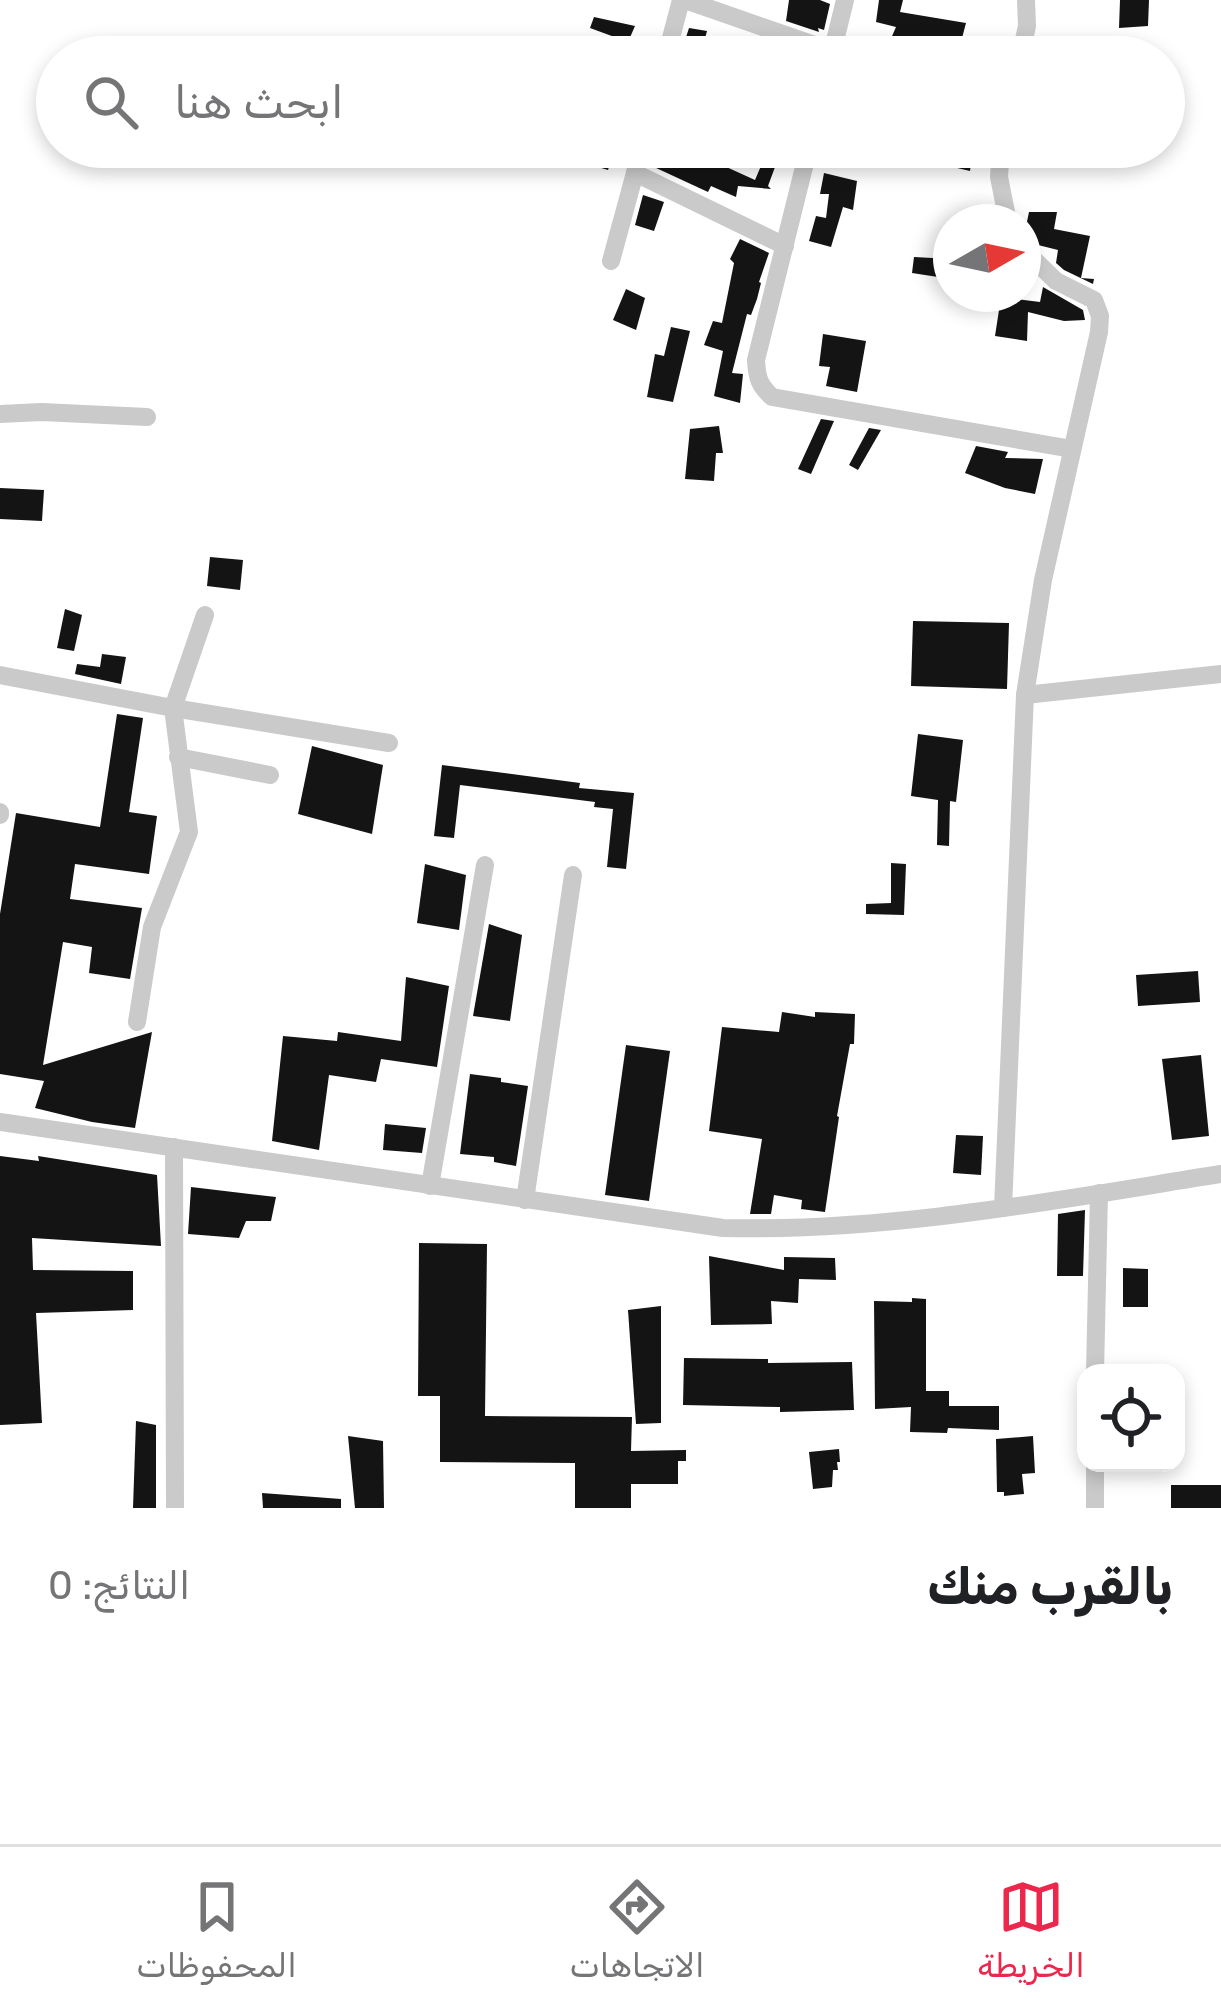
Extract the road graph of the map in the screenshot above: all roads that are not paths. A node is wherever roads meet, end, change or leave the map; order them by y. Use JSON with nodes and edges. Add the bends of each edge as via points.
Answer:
{"nodes":[{"id":1,"x":683,"y":0,"type":"edge"},
{"id":2,"x":845,"y":0,"type":"edge"},
{"id":3,"x":1026,"y":0,"type":"edge"},
{"id":4,"x":672,"y":36,"type":"edge"},
{"id":5,"x":782,"y":36,"type":"edge"},
{"id":6,"x":836,"y":36,"type":"edge"},
{"id":7,"x":1025,"y":36,"type":"edge"},
{"id":8,"x":636,"y":168,"type":"edge"},
{"id":9,"x":804,"y":168,"type":"edge"},
{"id":10,"x":1000,"y":168,"type":"edge"},
{"id":11,"x":635,"y":172,"type":"junction"},
{"id":12,"x":1004,"y":204,"type":"edge"},
{"id":13,"x":785,"y":246,"type":"junction"},
{"id":14,"x":611,"y":261,"type":"dead end"},
{"id":15,"x":1041,"y":266,"type":"edge"},
{"id":16,"x":0,"y":414,"type":"edge"},
{"id":17,"x":146,"y":417,"type":"dead end"},
{"id":18,"x":1072,"y":449,"type":"junction"},
{"id":19,"x":206,"y":615,"type":"dead end"},
{"id":20,"x":1221,"y":674,"type":"edge"},
{"id":21,"x":0,"y":675,"type":"edge"},
{"id":22,"x":1024,"y":695,"type":"junction"},
{"id":23,"x":173,"y":708,"type":"junction"},
{"id":24,"x":389,"y":743,"type":"dead end"},
{"id":25,"x":178,"y":757,"type":"junction"},
{"id":26,"x":270,"y":775,"type":"dead end"},
{"id":27,"x":485,"y":865,"type":"dead end"},
{"id":28,"x":573,"y":875,"type":"dead end"},
{"id":29,"x":137,"y":1022,"type":"dead end"},
{"id":30,"x":0,"y":1122,"type":"edge"},
{"id":31,"x":174,"y":1147,"type":"junction"},
{"id":32,"x":1221,"y":1174,"type":"edge"},
{"id":33,"x":430,"y":1186,"type":"junction"},
{"id":34,"x":1099,"y":1193,"type":"junction"},
{"id":35,"x":525,"y":1200,"type":"junction"},
{"id":36,"x":1003,"y":1208,"type":"junction"},
{"id":37,"x":1095,"y":1364,"type":"edge"},
{"id":38,"x":1095,"y":1472,"type":"edge"},
{"id":39,"x":175,"y":1508,"type":"edge"},
{"id":40,"x":1095,"y":1508,"type":"edge"}],
"edges":[{"from":1,"to":4,"type":"street"},
{"from":1,"to":5,"type":"street"},
{"from":2,"to":6,"type":"street"},
{"from":3,"to":7,"type":"street"},
{"from":8,"to":11,"type":"street"},
{"from":9,"to":13,"type":"street"},
{"from":10,"to":12,"type":"street"},
{"from":11,"to":13,"type":"street"},
{"from":11,"to":14,"type":"street"},
{"from":13,"to":18,"type":"street","via":[[756,360],[757,380],[772,397]]},
{"from":15,"to":18,"type":"street","via":[[1097,305],[1099,332]]},
{"from":16,"to":17,"type":"street"},
{"from":18,"to":22,"type":"street"},
{"from":19,"to":23,"type":"street"},
{"from":20,"to":22,"type":"street"},
{"from":21,"to":23,"type":"street"},
{"from":22,"to":36,"type":"street"},
{"from":23,"to":24,"type":"street"},
{"from":23,"to":25,"type":"street"},
{"from":25,"to":26,"type":"street"},
{"from":25,"to":29,"type":"street","via":[[189,832],[152,927]]},
{"from":27,"to":33,"type":"street"},
{"from":28,"to":35,"type":"street"},
{"from":30,"to":31,"type":"street"},
{"from":31,"to":33,"type":"street"},
{"from":31,"to":39,"type":"street"},
{"from":32,"to":34,"type":"street"},
{"from":33,"to":35,"type":"street"},
{"from":34,"to":36,"type":"street"},
{"from":34,"to":37,"type":"street"},
{"from":35,"to":36,"type":"street","via":[[764,1229]]},
{"from":38,"to":40,"type":"street"}]}
